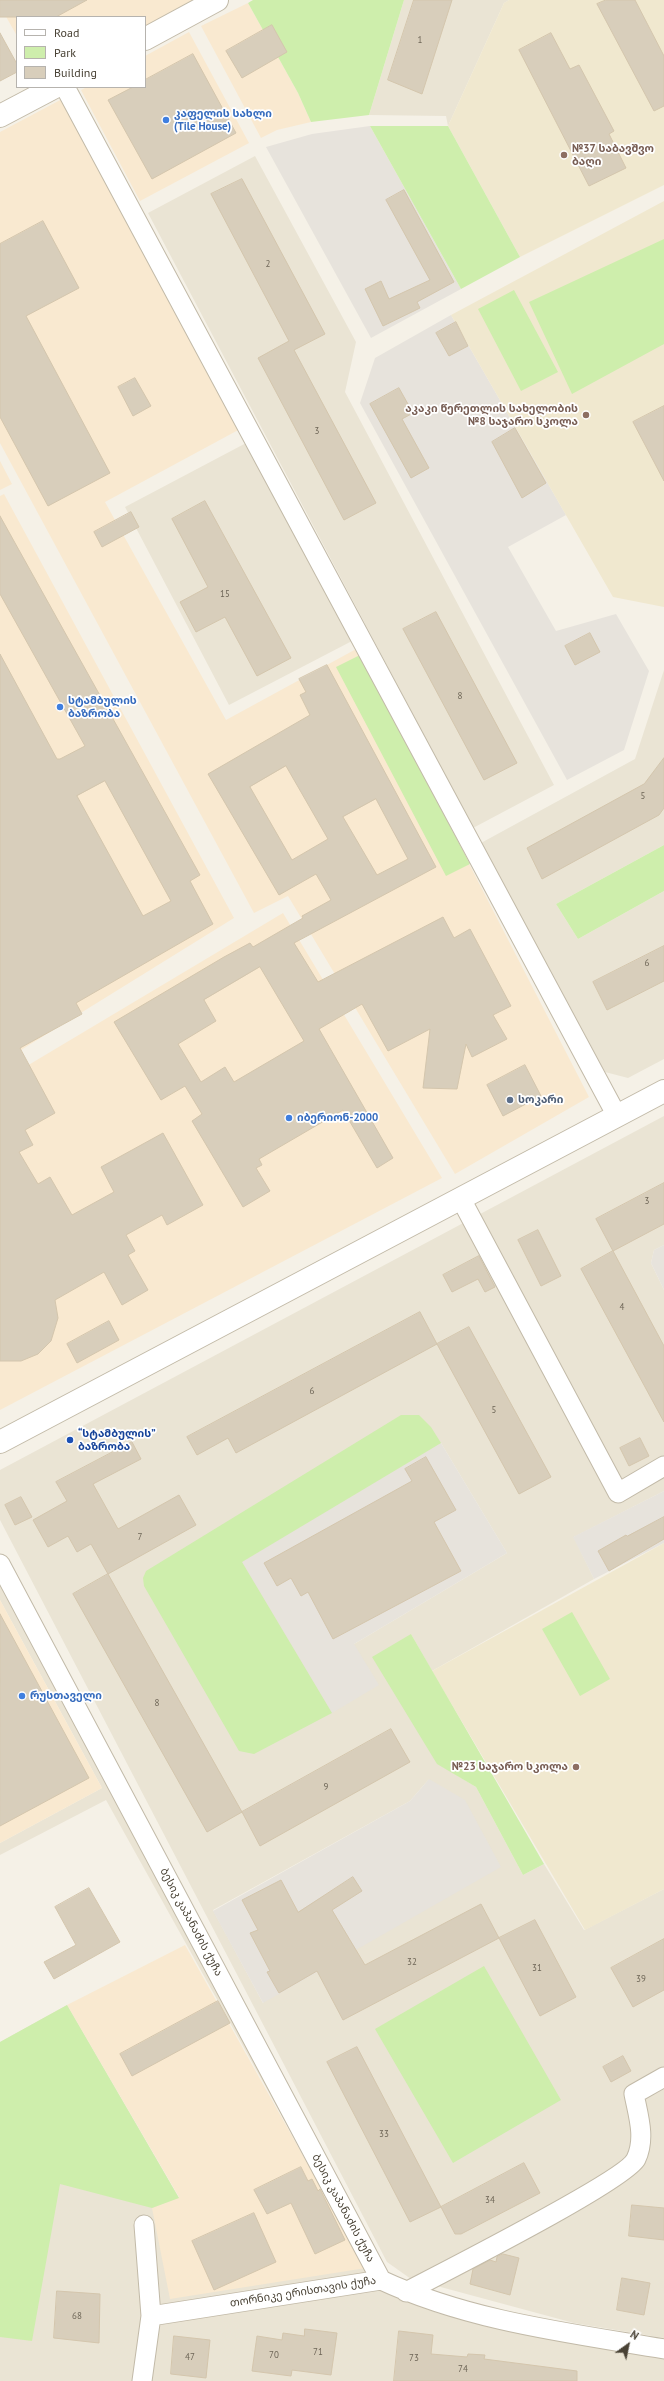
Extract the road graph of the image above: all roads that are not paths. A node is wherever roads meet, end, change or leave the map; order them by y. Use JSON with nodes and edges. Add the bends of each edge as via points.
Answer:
{"nodes":[{"id":1,"x":217,"y":0,"type":"edge"},
{"id":2,"x":146,"y":38,"type":"edge"},
{"id":3,"x":53,"y":88,"type":"edge"},
{"id":4,"x":66,"y":88,"type":"edge"},
{"id":5,"x":0,"y":116,"type":"edge"},
{"id":6,"x":664,"y":1092,"type":"edge"},
{"id":7,"x":617,"y":1116,"type":"junction"},
{"id":8,"x":461,"y":1199,"type":"junction"},
{"id":9,"x":0,"y":1442,"type":"edge"},
{"id":10,"x":664,"y":1466,"type":"edge"},
{"id":11,"x":0,"y":1564,"type":"edge"},
{"id":12,"x":664,"y":2077,"type":"edge"},
{"id":13,"x":144,"y":2225,"type":"dead end"},
{"id":14,"x":381,"y":2280,"type":"junction"},
{"id":15,"x":406,"y":2292,"type":"junction"},
{"id":16,"x":151,"y":2316,"type":"junction"},
{"id":17,"x":664,"y":2349,"type":"edge"},
{"id":18,"x":142,"y":2381,"type":"edge"}],
"edges":[{"from":1,"to":2,"type":"street"},
{"from":3,"to":5,"type":"street"},
{"from":4,"to":7,"type":"street"},
{"from":6,"to":7,"type":"street"},
{"from":7,"to":8,"type":"street"},
{"from":8,"to":9,"type":"street"},
{"from":8,"to":10,"type":"street","via":[[618,1493]]},
{"from":11,"to":14,"type":"street","name":"ბესიკ კაპანაძის ქუჩა"},
{"from":12,"to":15,"type":"street","via":[[634,2094],[642,2140],[630,2168],[580,2198]]},
{"from":13,"to":16,"type":"street"},
{"from":14,"to":15,"type":"street","name":"თორნიკე ერისთავის ქუჩა"},
{"from":14,"to":16,"type":"street","name":"თორნიკე ერისთავის ქუჩა"},
{"from":15,"to":17,"type":"street","name":"თორნიკე ერისთავის ქუჩა","via":[[522,2326]]},
{"from":16,"to":18,"type":"street"}]}
